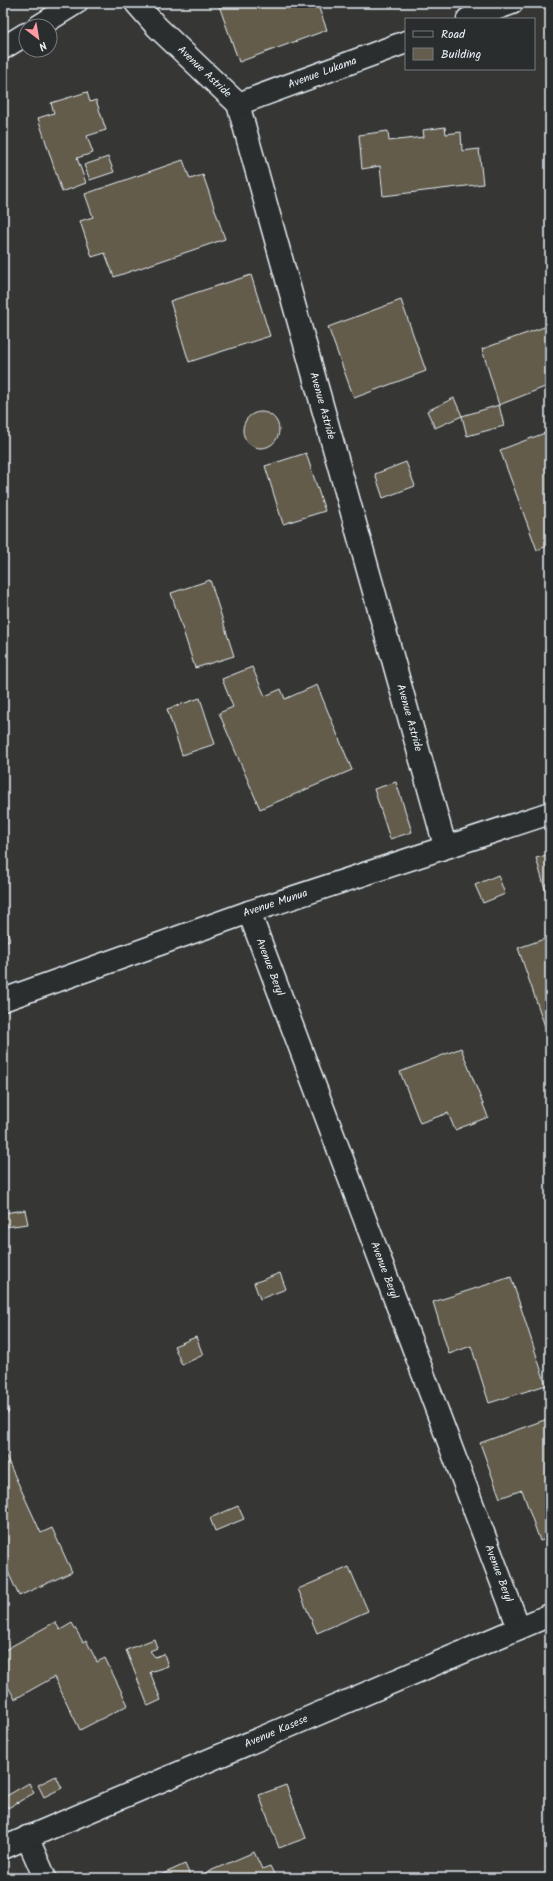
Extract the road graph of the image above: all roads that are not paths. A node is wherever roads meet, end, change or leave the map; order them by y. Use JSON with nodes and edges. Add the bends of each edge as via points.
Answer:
{"nodes":[{"id":1,"x":76,"y":3,"type":"edge"},
{"id":2,"x":136,"y":3,"type":"edge"},
{"id":3,"x":512,"y":3,"type":"edge"},
{"id":4,"x":52,"y":18,"type":"edge"},
{"id":5,"x":471,"y":18,"type":"edge"},
{"id":6,"x":18,"y":39,"type":"edge"},
{"id":7,"x":405,"y":42,"type":"edge"},
{"id":8,"x":3,"y":48,"type":"edge"},
{"id":9,"x":238,"y":104,"type":"junction"},
{"id":10,"x":550,"y":813,"type":"edge"},
{"id":11,"x":445,"y":846,"type":"junction"},
{"id":12,"x":249,"y":912,"type":"junction"},
{"id":13,"x":3,"y":1000,"type":"edge"},
{"id":14,"x":550,"y":1615,"type":"edge"},
{"id":15,"x":520,"y":1628,"type":"junction"},
{"id":16,"x":27,"y":1837,"type":"junction"},
{"id":17,"x":3,"y":1848,"type":"edge"},
{"id":18,"x":45,"y":1878,"type":"edge"}],
"edges":[{"from":1,"to":4,"type":"street"},
{"from":2,"to":9,"type":"street","name":"Avenue Astride"},
{"from":3,"to":5,"type":"street"},
{"from":6,"to":8,"type":"street"},
{"from":7,"to":9,"type":"street","name":"Avenue Lukama"},
{"from":9,"to":11,"type":"street","name":"Avenue Astride"},
{"from":10,"to":11,"type":"street","name":"Avenue Munua"},
{"from":11,"to":12,"type":"street","name":"Avenue Munua"},
{"from":12,"to":13,"type":"street","name":"Avenue Munua"},
{"from":12,"to":15,"type":"street","name":"Avenue Beryl"},
{"from":14,"to":15,"type":"street","name":"Avenue Kasese"},
{"from":15,"to":16,"type":"street","name":"Avenue Kasese"},
{"from":16,"to":17,"type":"street","name":"Avenue Kasese"},
{"from":16,"to":18,"type":"street"}]}
